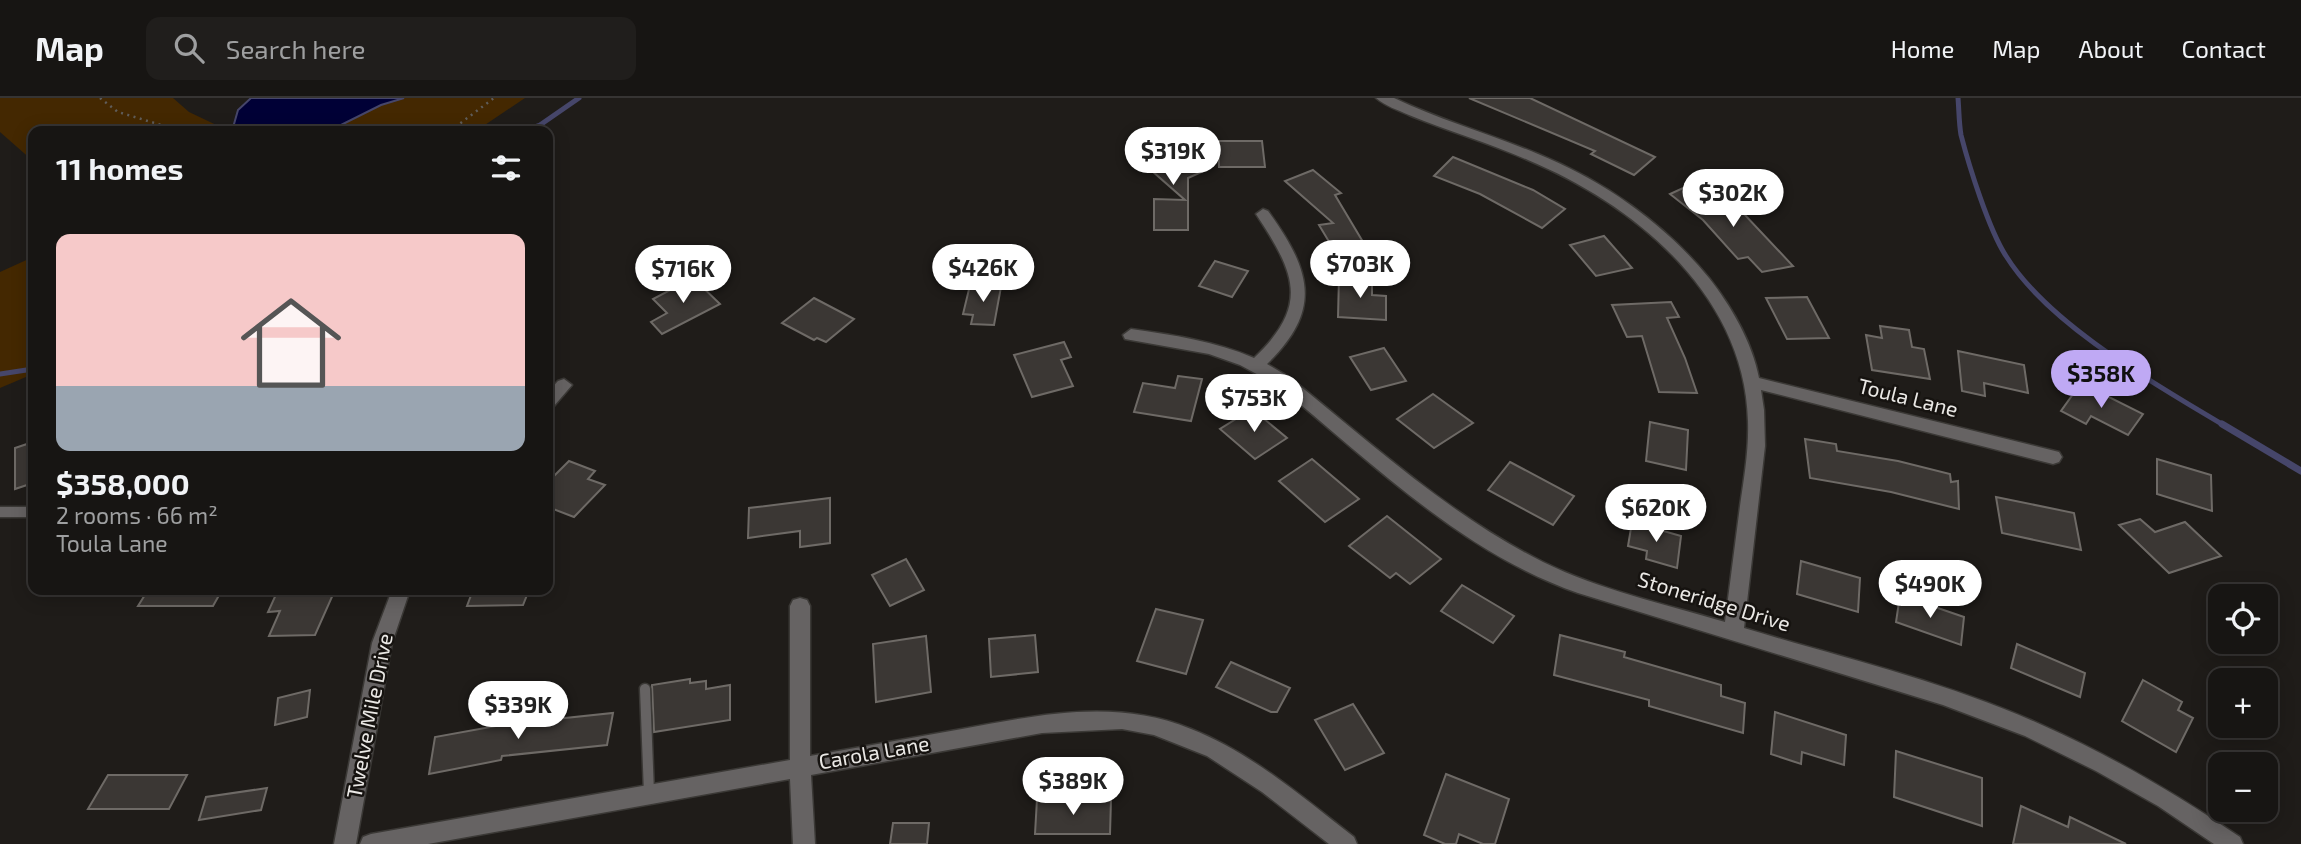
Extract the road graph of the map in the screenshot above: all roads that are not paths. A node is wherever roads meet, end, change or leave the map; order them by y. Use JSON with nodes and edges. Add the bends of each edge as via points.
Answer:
{"nodes":[{"id":1,"x":1383,"y":98,"type":"edge"},
{"id":2,"x":1263,"y":214,"type":"dead end"},
{"id":3,"x":1131,"y":335,"type":"dead end"},
{"id":4,"x":1257,"y":364,"type":"junction"},
{"id":5,"x":1752,"y":382,"type":"junction"},
{"id":6,"x":564,"y":385,"type":"dead end"},
{"id":7,"x":553,"y":397,"type":"edge"},
{"id":8,"x":2053,"y":457,"type":"dead end"},
{"id":9,"x":0,"y":512,"type":"edge"},
{"id":10,"x":28,"y":512,"type":"edge"},
{"id":11,"x":399,"y":595,"type":"edge"},
{"id":12,"x":800,"y":606,"type":"dead end"},
{"id":13,"x":1734,"y":631,"type":"junction"},
{"id":14,"x":645,"y":689,"type":"dead end"},
{"id":15,"x":800,"y":766,"type":"junction"},
{"id":16,"x":649,"y":793,"type":"junction"},
{"id":17,"x":345,"y":844,"type":"edge"},
{"id":18,"x":371,"y":844,"type":"edge"},
{"id":19,"x":804,"y":844,"type":"edge"},
{"id":20,"x":1346,"y":844,"type":"edge"},
{"id":21,"x":2232,"y":844,"type":"edge"}],
"edges":[{"from":1,"to":5,"type":"street","via":[[1555,166],[1636,214],[1673,246],[1712,293],[1739,343]]},
{"from":2,"to":4,"type":"street","via":[[1293,259],[1300,283],[1287,331]]},
{"from":3,"to":4,"type":"street","name":"Stoneridge Drive","via":[[1205,345]]},
{"from":4,"to":13,"type":"street","name":"Stoneridge Drive","via":[[1506,554],[1578,585]]},
{"from":5,"to":8,"type":"street","name":"Toula Lane"},
{"from":5,"to":13,"type":"street","via":[[1755,457]]},
{"from":6,"to":7,"type":"street"},
{"from":9,"to":10,"type":"lane"},
{"from":11,"to":17,"type":"street","name":"Twelve Mile Drive","via":[[382,643]]},
{"from":12,"to":15,"type":"street"},
{"from":13,"to":21,"type":"street","name":"Stoneridge Drive","via":[[1944,697],[2032,730],[2166,799]]},
{"from":14,"to":16,"type":"lane"},
{"from":15,"to":16,"type":"street","name":"Carola Lane"},
{"from":15,"to":19,"type":"street"},
{"from":15,"to":20,"type":"street","name":"Carola Lane","via":[[1042,724],[1126,720],[1172,731],[1221,753]]},
{"from":16,"to":18,"type":"street","name":"Carola Lane"}]}
